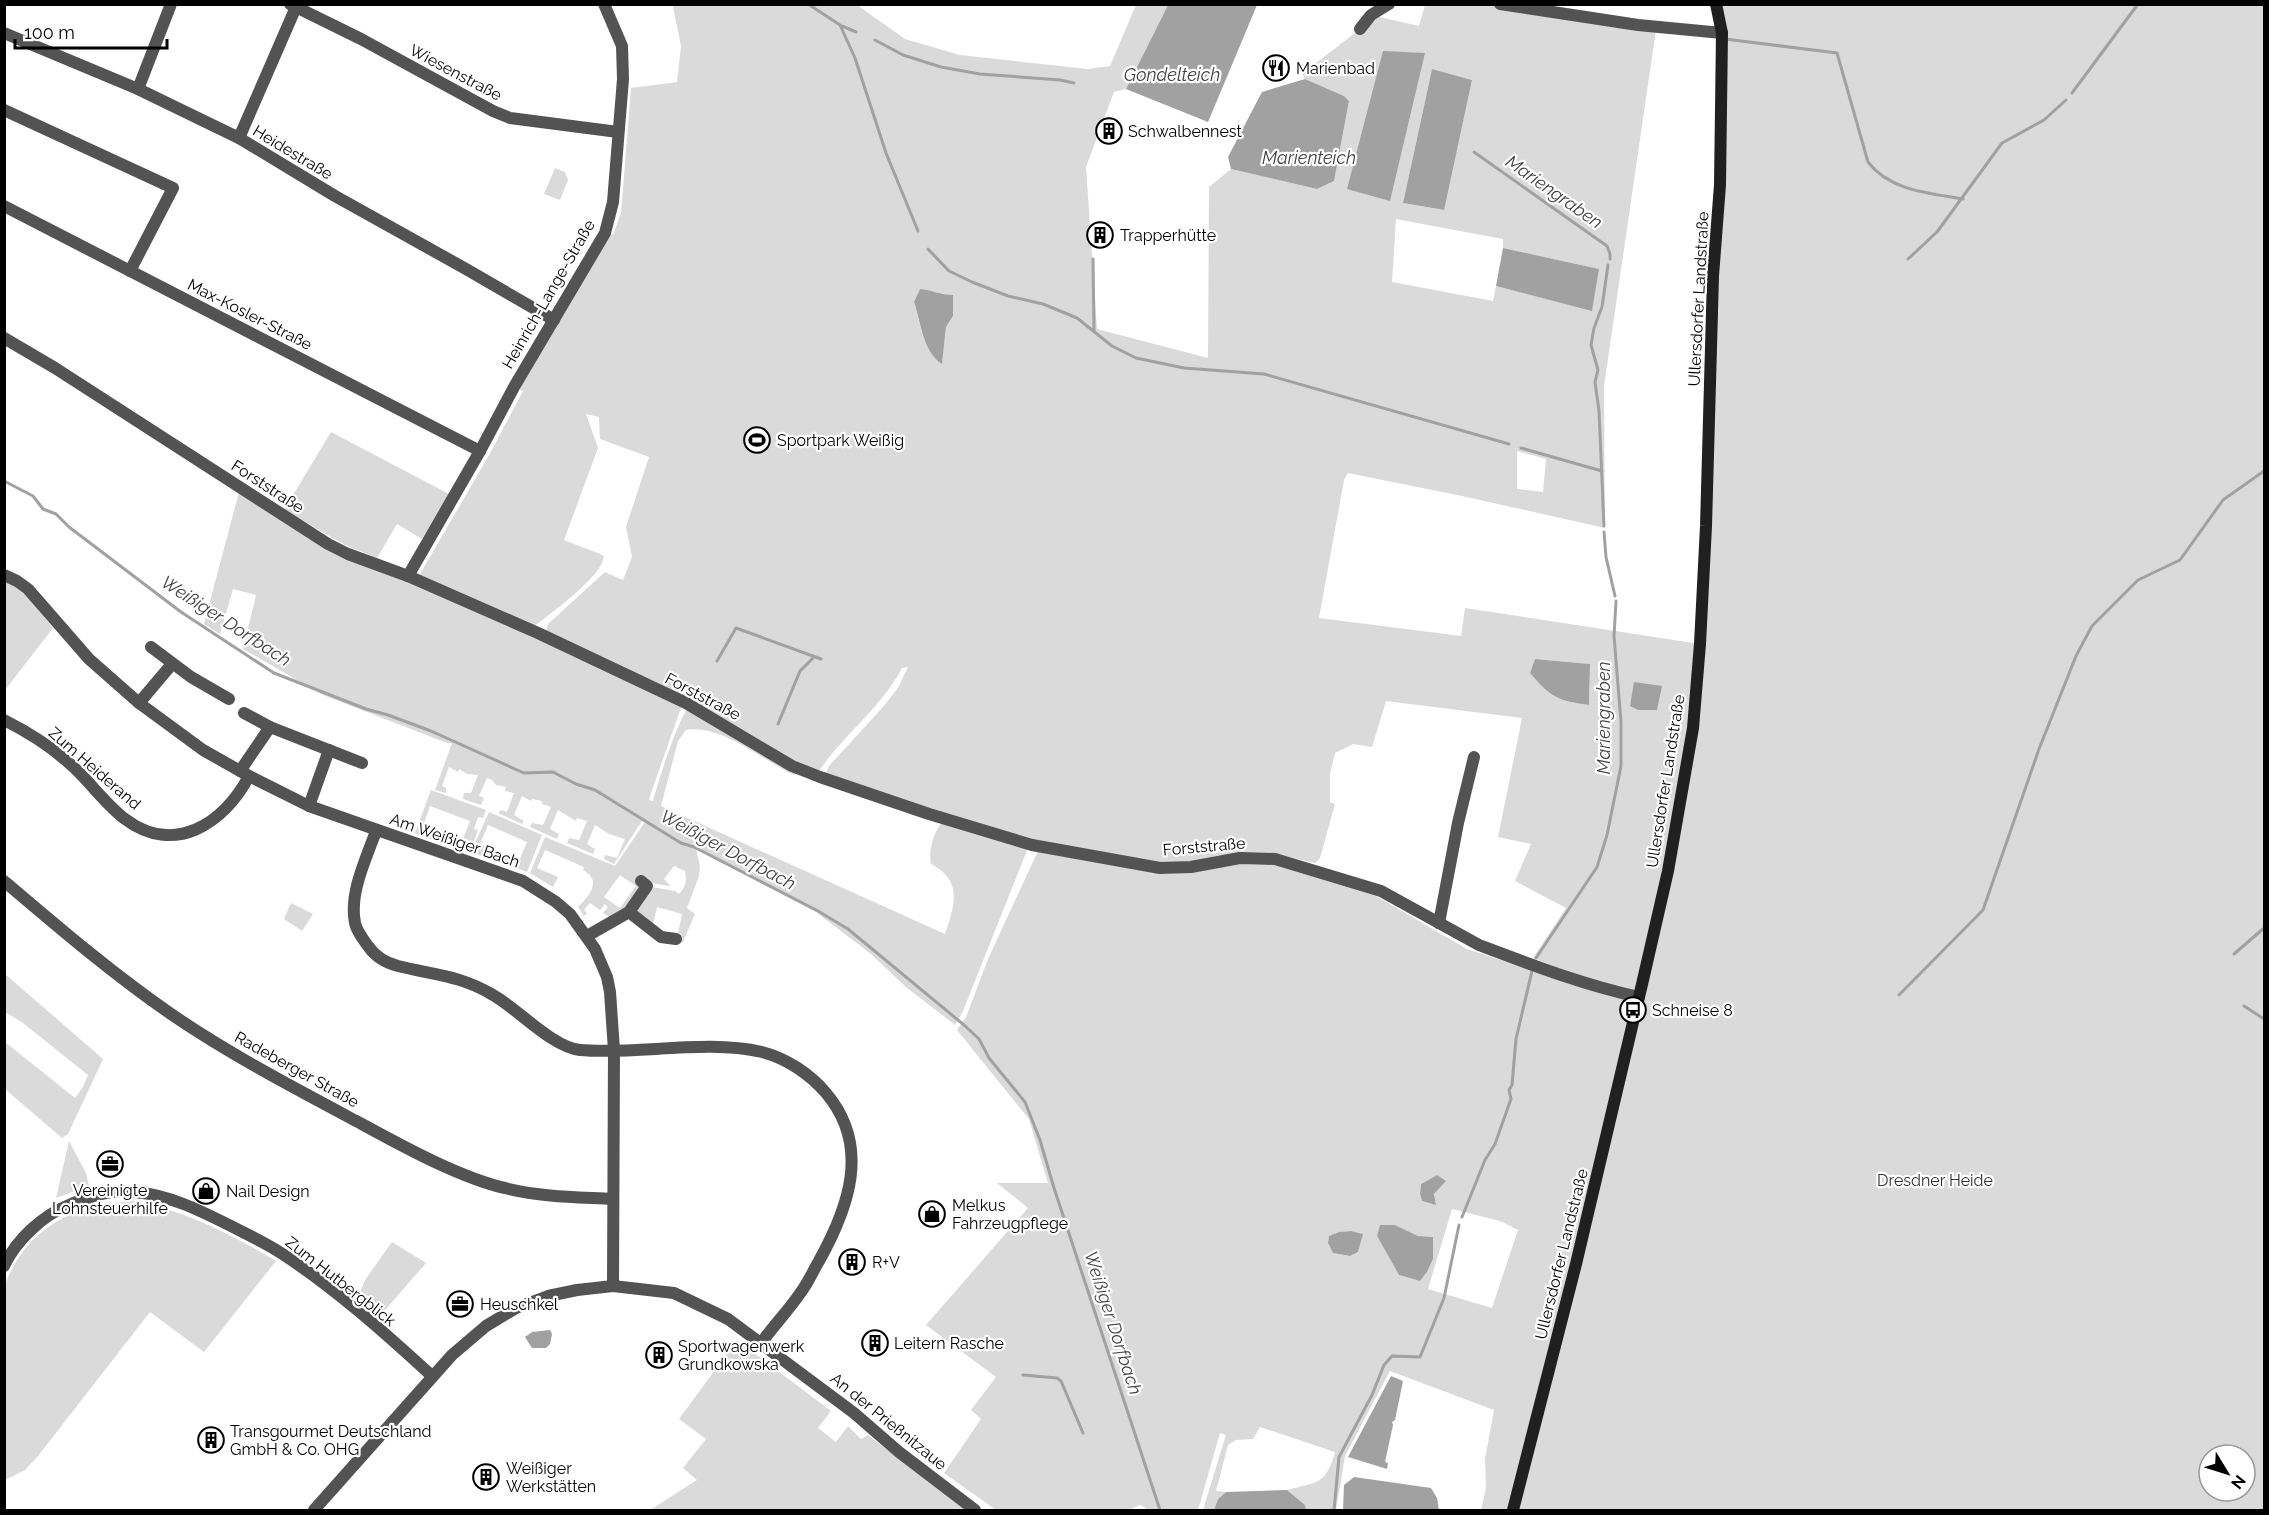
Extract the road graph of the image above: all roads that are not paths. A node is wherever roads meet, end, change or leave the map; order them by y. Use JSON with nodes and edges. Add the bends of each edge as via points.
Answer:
{"nodes":[{"id":1,"x":171,"y":4,"type":"edge"},
{"id":2,"x":604,"y":4,"type":"edge"},
{"id":3,"x":1389,"y":4,"type":"edge"},
{"id":4,"x":1500,"y":4,"type":"edge"},
{"id":5,"x":1716,"y":4,"type":"edge"},
{"id":6,"x":293,"y":6,"type":"edge"},
{"id":7,"x":1360,"y":29,"type":"dead end"},
{"id":8,"x":4,"y":33,"type":"edge"},
{"id":9,"x":1722,"y":33,"type":"junction"},
{"id":10,"x":138,"y":89,"type":"junction"},
{"id":11,"x":4,"y":110,"type":"edge"},
{"id":12,"x":618,"y":132,"type":"junction"},
{"id":13,"x":238,"y":138,"type":"junction"},
{"id":14,"x":4,"y":206,"type":"edge"},
{"id":15,"x":130,"y":271,"type":"junction"},
{"id":16,"x":554,"y":320,"type":"junction"},
{"id":17,"x":4,"y":338,"type":"edge"},
{"id":18,"x":480,"y":451,"type":"junction"},
{"id":19,"x":4,"y":575,"type":"edge"},
{"id":20,"x":408,"y":576,"type":"junction"},
{"id":21,"x":151,"y":647,"type":"dead end"},
{"id":22,"x":172,"y":664,"type":"junction"},
{"id":23,"x":229,"y":699,"type":"dead end"},
{"id":24,"x":139,"y":704,"type":"junction"},
{"id":25,"x":244,"y":713,"type":"dead end"},
{"id":26,"x":4,"y":720,"type":"edge"},
{"id":27,"x":270,"y":727,"type":"junction"},
{"id":28,"x":329,"y":750,"type":"junction"},
{"id":29,"x":1474,"y":757,"type":"dead end"},
{"id":30,"x":362,"y":763,"type":"dead end"},
{"id":31,"x":244,"y":774,"type":"junction"},
{"id":32,"x":309,"y":806,"type":"junction"},
{"id":33,"x":376,"y":831,"type":"junction"},
{"id":34,"x":4,"y":881,"type":"edge"},
{"id":35,"x":641,"y":881,"type":"dead end"},
{"id":36,"x":629,"y":912,"type":"junction"},
{"id":37,"x":1439,"y":922,"type":"junction"},
{"id":38,"x":587,"y":936,"type":"junction"},
{"id":39,"x":669,"y":940,"type":"dead end"},
{"id":40,"x":1639,"y":997,"type":"junction"},
{"id":41,"x":614,"y":1050,"type":"junction"},
{"id":42,"x":613,"y":1199,"type":"junction"},
{"id":43,"x":4,"y":1266,"type":"edge"},
{"id":44,"x":613,"y":1286,"type":"junction"},
{"id":45,"x":762,"y":1342,"type":"junction"},
{"id":46,"x":432,"y":1376,"type":"junction"},
{"id":47,"x":314,"y":1510,"type":"edge"},
{"id":48,"x":975,"y":1510,"type":"edge"},
{"id":49,"x":1513,"y":1510,"type":"edge"}],
"edges":[{"from":1,"to":10,"type":"street"},
{"from":2,"to":12,"type":"street","name":"Heinrich-Lange-Straße","via":[[622,46]]},
{"from":3,"to":7,"type":"street","via":[[1371,15]]},
{"from":4,"to":9,"type":"street"},
{"from":5,"to":9,"type":"main road","name":"Ullersdorfer Landstraße"},
{"from":6,"to":12,"type":"street","name":"Wiesenstraße","via":[[510,118]]},
{"from":6,"to":13,"type":"street"},
{"from":8,"to":10,"type":"street","name":"Heidestraße"},
{"from":9,"to":40,"type":"main road","name":"Ullersdorfer Landstraße","via":[[1720,185],[1693,729],[1668,871]]},
{"from":10,"to":13,"type":"street","name":"Heidestraße"},
{"from":11,"to":15,"type":"street","via":[[173,188]]},
{"from":12,"to":16,"type":"street","name":"Heinrich-Lange-Straße","via":[[605,233]]},
{"from":13,"to":16,"type":"street","name":"Heidestraße"},
{"from":14,"to":15,"type":"street","name":"Max-Kosler-Straße"},
{"from":15,"to":18,"type":"street","name":"Max-Kosler-Straße"},
{"from":16,"to":18,"type":"street","name":"Heinrich-Lange-Straße"},
{"from":17,"to":20,"type":"street","name":"Forststraße","via":[[328,544]]},
{"from":18,"to":20,"type":"street","name":"Heinrich-Lange-Straße"},
{"from":19,"to":24,"type":"street","name":"Am Weißiger Bach","via":[[28,589],[80,649]]},
{"from":20,"to":37,"type":"street","name":"Forststraße","via":[[686,703],[792,766],[929,814],[1032,845],[1160,868],[1240,858],[1275,859],[1382,891]]},
{"from":21,"to":22,"type":"street"},
{"from":22,"to":23,"type":"street"},
{"from":22,"to":24,"type":"street"},
{"from":24,"to":31,"type":"street","name":"Am Weißiger Bach"},
{"from":25,"to":27,"type":"street"},
{"from":26,"to":31,"type":"street","name":"Zum Heiderand","via":[[48,746],[125,818],[147,831],[191,832],[205,826],[236,798]]},
{"from":27,"to":28,"type":"street"},
{"from":27,"to":31,"type":"street","name":"Zum Heiderand"},
{"from":28,"to":30,"type":"street"},
{"from":28,"to":32,"type":"street"},
{"from":29,"to":37,"type":"street"},
{"from":31,"to":32,"type":"street","name":"Am Weißiger Bach"},
{"from":32,"to":33,"type":"street","name":"Am Weißiger Bach"},
{"from":33,"to":38,"type":"street","name":"Am Weißiger Bach","via":[[523,881],[570,914]]},
{"from":33,"to":41,"type":"street","via":[[354,905],[355,924],[371,950],[398,966],[444,975],[485,991],[550,1037],[578,1050]]},
{"from":34,"to":42,"type":"street","name":"Radeberger Straße","via":[[171,1014],[280,1081],[388,1138],[502,1188],[549,1196]]},
{"from":35,"to":36,"type":"street","via":[[647,886]]},
{"from":36,"to":38,"type":"street"},
{"from":36,"to":39,"type":"street"},
{"from":37,"to":40,"type":"street","name":"Forststraße","via":[[1492,950],[1562,976]]},
{"from":38,"to":41,"type":"street","name":"Am Weißiger Bach","via":[[607,977]]},
{"from":40,"to":49,"type":"main road","name":"Ullersdorfer Landstraße"},
{"from":41,"to":42,"type":"street"},
{"from":41,"to":45,"type":"street","via":[[762,1052],[807,1074],[840,1114],[850,1142],[852,1183],[840,1220],[802,1290]]},
{"from":42,"to":44,"type":"street"},
{"from":43,"to":46,"type":"street","name":"Zum Hutbergblick","via":[[36,1226],[63,1207],[117,1191],[177,1200],[279,1252],[362,1314]]},
{"from":44,"to":45,"type":"street","name":"An der Prießnitzaue","via":[[674,1293],[728,1319]]},
{"from":44,"to":46,"type":"street","name":"An der Prießnitzaue","via":[[548,1296],[516,1308],[484,1328]]},
{"from":45,"to":48,"type":"street","name":"An der Prießnitzaue"},
{"from":46,"to":47,"type":"street","name":"An der Prießnitzaue"}]}
